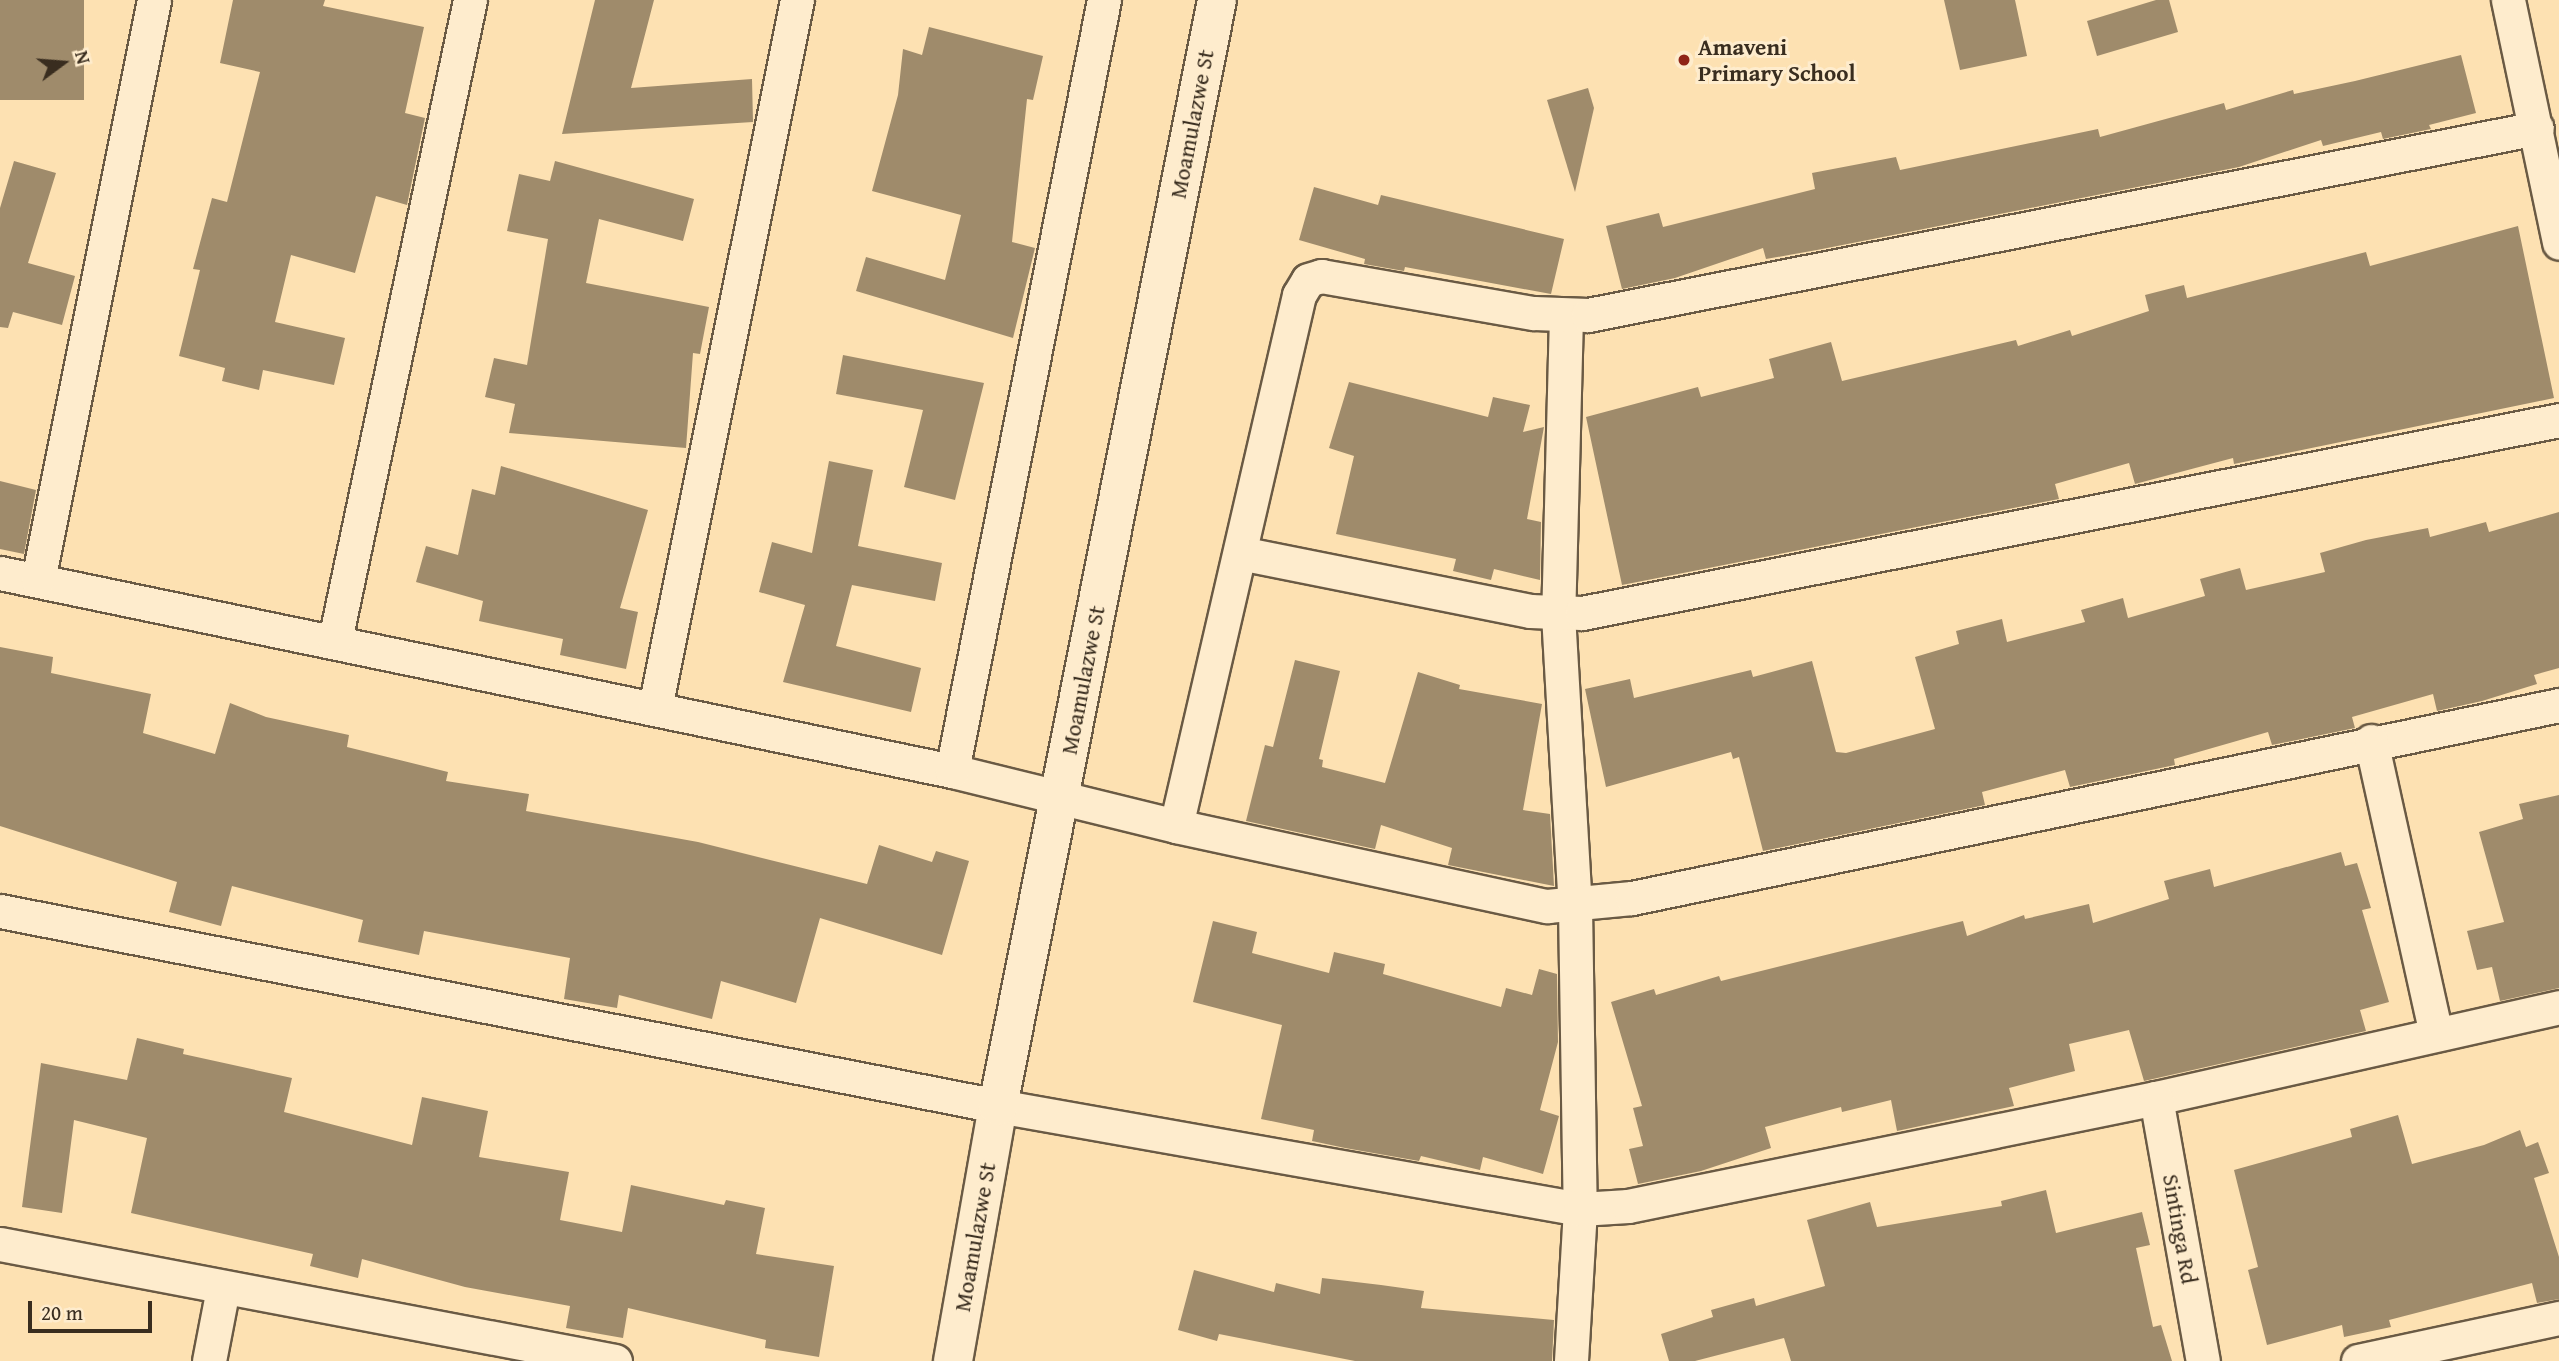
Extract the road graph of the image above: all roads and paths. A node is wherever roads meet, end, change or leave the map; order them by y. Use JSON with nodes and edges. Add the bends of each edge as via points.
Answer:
{"nodes":[{"id":1,"x":154,"y":0,"type":"edge"},
{"id":2,"x":470,"y":0,"type":"edge"},
{"id":3,"x":797,"y":0,"type":"edge"},
{"id":4,"x":1104,"y":0,"type":"edge"},
{"id":5,"x":1217,"y":0,"type":"edge"},
{"id":6,"x":2508,"y":0,"type":"edge"},
{"id":7,"x":2537,"y":128,"type":"junction"},
{"id":8,"x":2559,"y":243,"type":"edge"},
{"id":9,"x":1566,"y":316,"type":"junction"},
{"id":10,"x":2559,"y":420,"type":"edge"},
{"id":11,"x":1240,"y":553,"type":"junction"},
{"id":12,"x":0,"y":573,"type":"edge"},
{"id":13,"x":38,"y":580,"type":"junction"},
{"id":14,"x":1558,"y":614,"type":"junction"},
{"id":15,"x":335,"y":640,"type":"junction"},
{"id":16,"x":2559,"y":705,"type":"edge"},
{"id":17,"x":655,"y":708,"type":"junction"},
{"id":18,"x":2371,"y":741,"type":"junction"},
{"id":19,"x":952,"y":771,"type":"junction"},
{"id":20,"x":1060,"y":798,"type":"junction"},
{"id":21,"x":1176,"y":826,"type":"junction"},
{"id":22,"x":1575,"y":906,"type":"junction"},
{"id":23,"x":0,"y":911,"type":"edge"},
{"id":24,"x":2559,"y":1007,"type":"edge"},
{"id":25,"x":2436,"y":1032,"type":"junction"},
{"id":26,"x":2156,"y":1098,"type":"junction"},
{"id":27,"x":998,"y":1106,"type":"junction"},
{"id":28,"x":1580,"y":1209,"type":"junction"},
{"id":29,"x":0,"y":1244,"type":"edge"},
{"id":30,"x":223,"y":1289,"type":"junction"},
{"id":31,"x":2559,"y":1318,"type":"edge"},
{"id":32,"x":2491,"y":1348,"type":"edge"},
{"id":33,"x":528,"y":1354,"type":"edge"},
{"id":34,"x":209,"y":1361,"type":"edge"},
{"id":35,"x":615,"y":1361,"type":"edge"},
{"id":36,"x":953,"y":1361,"type":"edge"},
{"id":37,"x":1571,"y":1361,"type":"edge"},
{"id":38,"x":2203,"y":1361,"type":"edge"},
{"id":39,"x":2358,"y":1361,"type":"edge"}],
"edges":[{"from":1,"to":13,"type":"street"},
{"from":2,"to":15,"type":"street"},
{"from":3,"to":17,"type":"street"},
{"from":4,"to":19,"type":"street"},
{"from":5,"to":20,"type":"street","name":"Moamulazwe St"},
{"from":6,"to":7,"type":"street"},
{"from":7,"to":8,"type":"street"},
{"from":7,"to":9,"type":"street"},
{"from":9,"to":11,"type":"street","via":[[1321,276],[1308,280],[1299,295]]},
{"from":9,"to":14,"type":"street"},
{"from":10,"to":14,"type":"street","via":[[1603,610]]},
{"from":11,"to":14,"type":"street"},
{"from":11,"to":21,"type":"street"},
{"from":12,"to":13,"type":"street"},
{"from":13,"to":15,"type":"street"},
{"from":14,"to":22,"type":"street"},
{"from":15,"to":17,"type":"street"},
{"from":16,"to":18,"type":"street"},
{"from":17,"to":19,"type":"street"},
{"from":18,"to":22,"type":"street"},
{"from":18,"to":25,"type":"street"},
{"from":19,"to":20,"type":"street"},
{"from":20,"to":21,"type":"street"},
{"from":20,"to":27,"type":"street","name":"Moamulazwe St"},
{"from":21,"to":22,"type":"street","via":[[1519,903]]},
{"from":22,"to":28,"type":"street"},
{"from":23,"to":27,"type":"street"},
{"from":24,"to":25,"type":"street"},
{"from":25,"to":26,"type":"street"},
{"from":26,"to":28,"type":"street","via":[[1628,1206]]},
{"from":26,"to":38,"type":"street","name":"Sintinga Rd"},
{"from":27,"to":28,"type":"street"},
{"from":27,"to":36,"type":"street","name":"Moamulazwe St"},
{"from":28,"to":37,"type":"street"},
{"from":29,"to":30,"type":"street"},
{"from":30,"to":33,"type":"street"},
{"from":30,"to":34,"type":"street"},
{"from":31,"to":32,"type":"street"},
{"from":32,"to":39,"type":"street"},
{"from":33,"to":35,"type":"street"}]}
